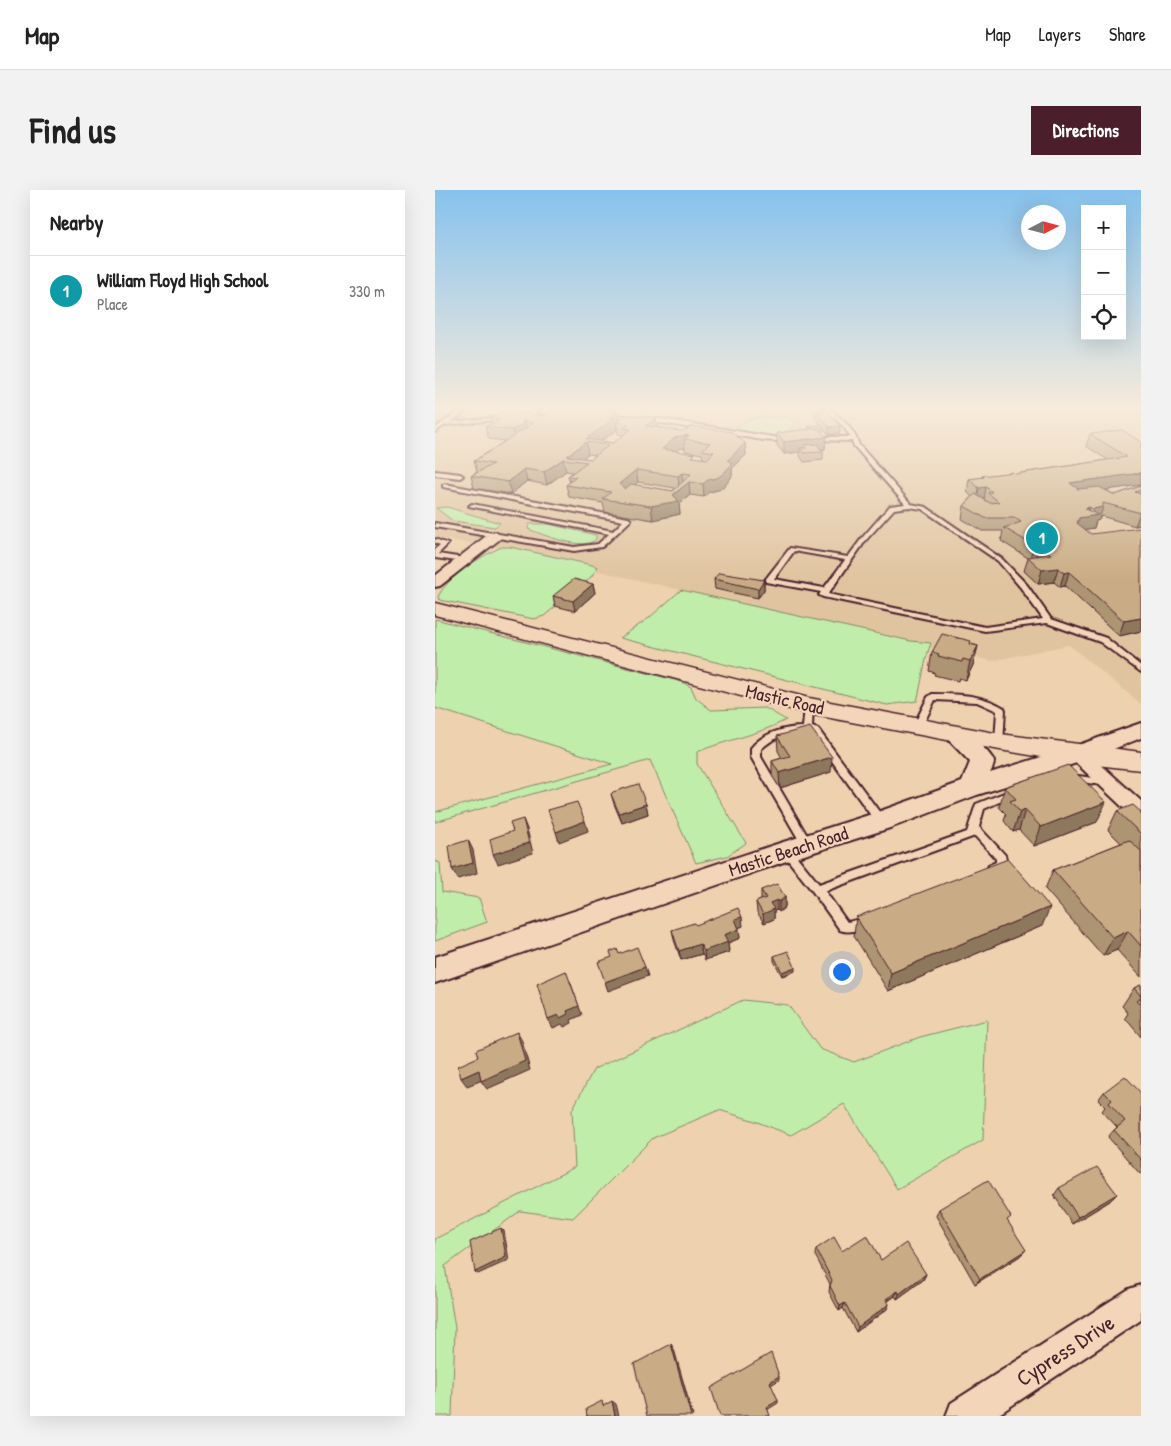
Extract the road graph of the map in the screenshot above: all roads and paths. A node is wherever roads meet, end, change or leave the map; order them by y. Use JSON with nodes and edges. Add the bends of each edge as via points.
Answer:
{"nodes":[{"id":1,"x":874,"y":465,"type":"edge"},
{"id":2,"x":435,"y":473,"type":"edge"},
{"id":3,"x":460,"y":476,"type":"dead end"},
{"id":4,"x":445,"y":486,"type":"dead end"},
{"id":5,"x":909,"y":505,"type":"junction"},
{"id":6,"x":472,"y":506,"type":"dead end"},
{"id":7,"x":435,"y":524,"type":"edge"},
{"id":8,"x":615,"y":533,"type":"junction"},
{"id":9,"x":495,"y":536,"type":"junction"},
{"id":10,"x":435,"y":541,"type":"edge"},
{"id":11,"x":435,"y":554,"type":"edge"},
{"id":12,"x":849,"y":559,"type":"junction"},
{"id":13,"x":464,"y":560,"type":"junction"},
{"id":14,"x":435,"y":583,"type":"edge"},
{"id":15,"x":826,"y":592,"type":"junction"},
{"id":16,"x":435,"y":609,"type":"edge"},
{"id":17,"x":1048,"y":620,"type":"junction"},
{"id":18,"x":1141,"y":670,"type":"edge"},
{"id":19,"x":808,"y":717,"type":"junction"},
{"id":20,"x":918,"y":727,"type":"junction"},
{"id":21,"x":1141,"y":730,"type":"edge"},
{"id":22,"x":954,"y":734,"type":"junction"},
{"id":23,"x":1000,"y":742,"type":"junction"},
{"id":24,"x":1078,"y":754,"type":"junction"},
{"id":25,"x":1141,"y":761,"type":"edge"},
{"id":26,"x":1063,"y":777,"type":"edge"},
{"id":27,"x":1109,"y":783,"type":"junction"},
{"id":28,"x":1022,"y":789,"type":"edge"},
{"id":29,"x":973,"y":795,"type":"junction"},
{"id":30,"x":1141,"y":813,"type":"edge"},
{"id":31,"x":881,"y":821,"type":"junction"},
{"id":32,"x":973,"y":827,"type":"junction"},
{"id":33,"x":797,"y":847,"type":"junction"},
{"id":34,"x":984,"y":872,"type":"edge"},
{"id":35,"x":817,"y":890,"type":"junction"},
{"id":36,"x":875,"y":919,"type":"edge"},
{"id":37,"x":435,"y":970,"type":"edge"},
{"id":38,"x":1141,"y":1301,"type":"edge"},
{"id":39,"x":964,"y":1416,"type":"edge"}],
"edges":[{"from":1,"to":5,"type":"lane"},
{"from":2,"to":3,"type":"lane"},
{"from":4,"to":8,"type":"lane","via":[[628,520]]},
{"from":5,"to":12,"type":"lane","via":[[892,508]]},
{"from":5,"to":17,"type":"lane","via":[[924,508],[999,560]]},
{"from":6,"to":8,"type":"lane"},
{"from":7,"to":9,"type":"lane"},
{"from":8,"to":9,"type":"lane","via":[[600,546],[574,549]]},
{"from":9,"to":13,"type":"street"},
{"from":10,"to":11,"type":"lane","via":[[445,544]]},
{"from":11,"to":13,"type":"lane"},
{"from":12,"to":15,"type":"lane"},
{"from":12,"to":15,"type":"lane","via":[[792,549],[769,580]]},
{"from":13,"to":14,"type":"street"},
{"from":15,"to":17,"type":"lane","via":[[823,595],[985,629]]},
{"from":16,"to":19,"type":"main road","name":"Mastic Road","via":[[488,621]]},
{"from":17,"to":18,"type":"lane","via":[[1103,640]]},
{"from":19,"to":20,"type":"main road","name":"Mastic Road"},
{"from":19,"to":31,"type":"lane"},
{"from":19,"to":33,"type":"lane","via":[[793,730],[766,739],[756,748],[756,757]]},
{"from":20,"to":22,"type":"main road","name":"Mastic Road"},
{"from":20,"to":23,"type":"lane","via":[[932,697],[991,703],[1001,710]]},
{"from":21,"to":24,"type":"street","name":"Mastic Beach Road"},
{"from":22,"to":23,"type":"main road","name":"Mastic Road"},
{"from":22,"to":29,"type":"street","via":[[982,760]]},
{"from":23,"to":24,"type":"main road","name":"Mastic Road"},
{"from":24,"to":25,"type":"main road","name":"Mastic Road"},
{"from":24,"to":27,"type":"street"},
{"from":24,"to":29,"type":"street","name":"Mastic Beach Road"},
{"from":26,"to":27,"type":"lane"},
{"from":27,"to":30,"type":"street"},
{"from":28,"to":29,"type":"lane"},
{"from":29,"to":31,"type":"street","name":"Mastic Beach Road"},
{"from":29,"to":32,"type":"lane"},
{"from":31,"to":33,"type":"street","name":"Mastic Beach Road"},
{"from":32,"to":34,"type":"lane","via":[[1003,861]]},
{"from":32,"to":35,"type":"lane","via":[[971,835]]},
{"from":33,"to":35,"type":"lane"},
{"from":33,"to":37,"type":"street","name":"Mastic Beach Road"},
{"from":35,"to":36,"type":"lane","via":[[844,926],[856,926]]},
{"from":38,"to":39,"type":"street","name":"Cypress Drive"}]}
